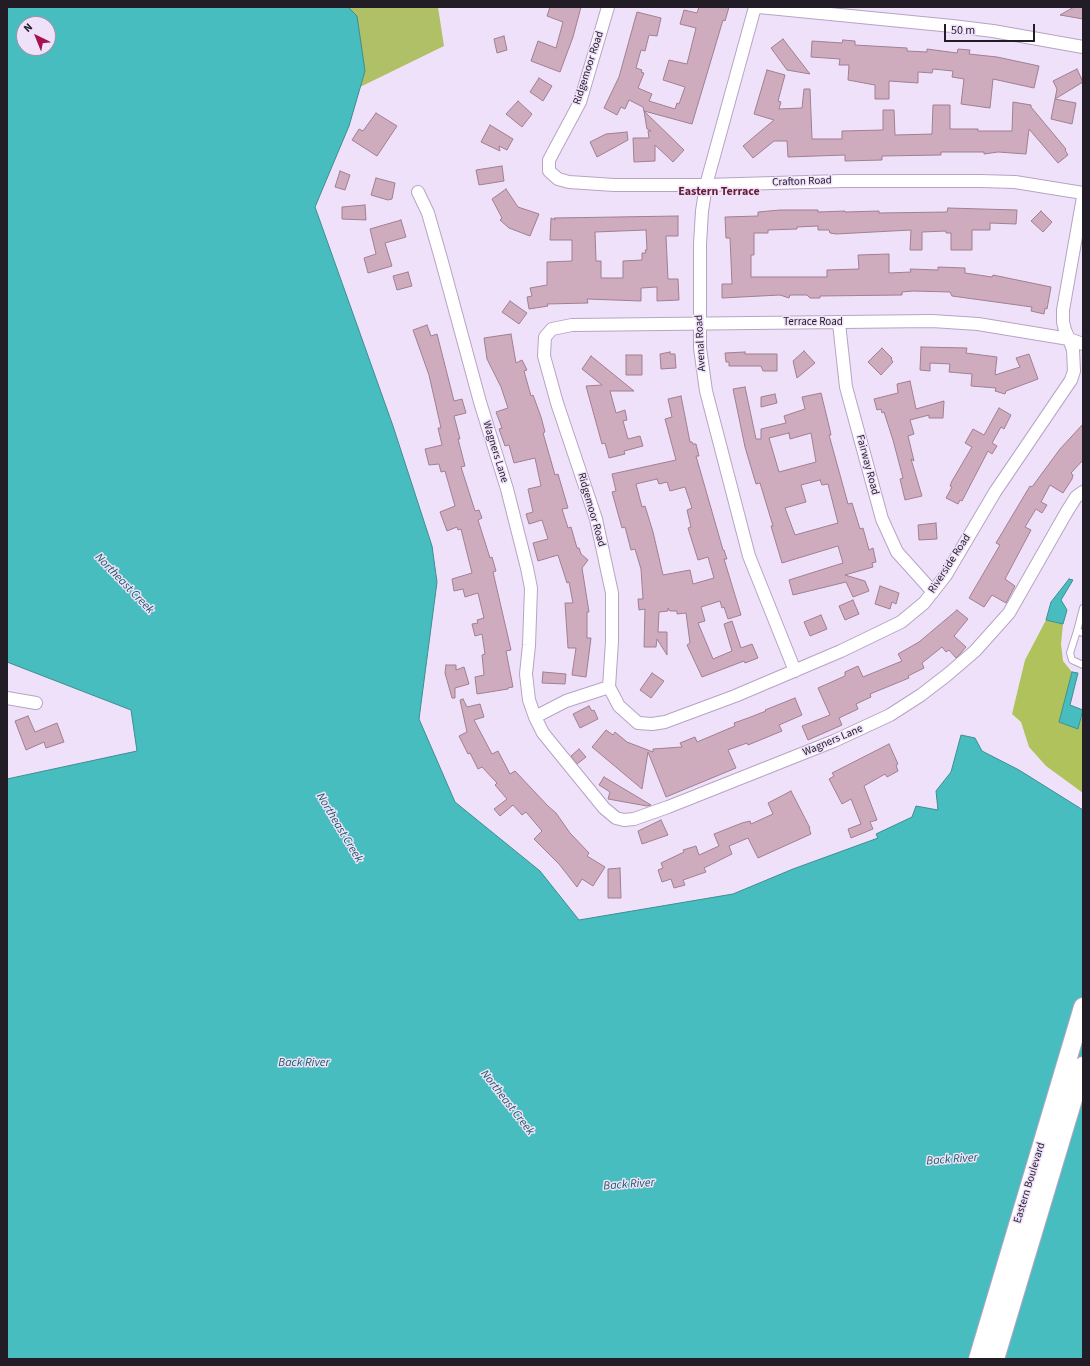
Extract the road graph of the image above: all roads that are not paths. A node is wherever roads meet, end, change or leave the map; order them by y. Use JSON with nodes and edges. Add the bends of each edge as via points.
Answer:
{"nodes":[{"id":1,"x":608,"y":7,"type":"edge"},
{"id":2,"x":755,"y":7,"type":"edge"},
{"id":3,"x":759,"y":7,"type":"edge"},
{"id":4,"x":1083,"y":47,"type":"edge"},
{"id":5,"x":554,"y":148,"type":"joint"},
{"id":6,"x":706,"y":185,"type":"junction"},
{"id":7,"x":418,"y":192,"type":"dead end"},
{"id":8,"x":1083,"y":193,"type":"edge"},
{"id":9,"x":1083,"y":197,"type":"edge"},
{"id":10,"x":839,"y":322,"type":"junction"},
{"id":11,"x":700,"y":323,"type":"junction"},
{"id":12,"x":545,"y":337,"type":"joint"},
{"id":13,"x":1069,"y":339,"type":"junction"},
{"id":14,"x":1083,"y":344,"type":"edge"},
{"id":15,"x":1083,"y":492,"type":"edge"},
{"id":16,"x":933,"y":592,"type":"junction"},
{"id":17,"x":1083,"y":608,"type":"edge"},
{"id":18,"x":1080,"y":632,"type":"edge"},
{"id":19,"x":1083,"y":665,"type":"edge"},
{"id":20,"x":795,"y":671,"type":"junction"},
{"id":21,"x":609,"y":687,"type":"junction"},
{"id":22,"x":7,"y":698,"type":"edge"},
{"id":23,"x":36,"y":704,"type":"dead end"},
{"id":24,"x":535,"y":717,"type":"junction"},
{"id":25,"x":1083,"y":1007,"type":"edge"},
{"id":26,"x":1083,"y":1066,"type":"edge"},
{"id":27,"x":978,"y":1359,"type":"edge"},
{"id":28,"x":995,"y":1359,"type":"edge"}],
"edges":[{"from":1,"to":5,"type":"street","name":"Ridgemoor Road","via":[[580,102]]},
{"from":2,"to":6,"type":"street","name":"Avenal Road"},
{"from":3,"to":4,"type":"street","via":[[966,27]]},
{"from":5,"to":6,"type":"street","name":"Crafton Road","via":[[549,160],[549,171],[558,179],[569,182],[614,185]]},
{"from":6,"to":8,"type":"street","name":"Crafton Road","via":[[842,181],[980,181],[1015,182]]},
{"from":6,"to":11,"type":"street","name":"Avenal Road","via":[[700,244]]},
{"from":7,"to":24,"type":"street","name":"Wagners Lane","via":[[428,214],[442,262],[527,568],[531,588],[526,688]]},
{"from":9,"to":13,"type":"street","name":"Riverside Road","via":[[1063,300],[1063,322]]},
{"from":10,"to":11,"type":"street","name":"Terrace Road"},
{"from":10,"to":13,"type":"street","name":"Terrace Road","via":[[898,320],[978,324]]},
{"from":10,"to":16,"type":"street","name":"Fairway Road","via":[[846,387],[882,519],[897,552]]},
{"from":11,"to":12,"type":"street","name":"Terrace Road","via":[[572,325],[552,329]]},
{"from":11,"to":20,"type":"street","name":"Avenal Road","via":[[700,348],[706,391],[749,556]]},
{"from":12,"to":21,"type":"street","name":"Ridgemoor Road","via":[[544,356],[549,376],[596,518],[608,571],[613,612]]},
{"from":13,"to":14,"type":"street","name":"Terrace Road"},
{"from":13,"to":16,"type":"street","name":"Riverside Road","via":[[1074,362],[1071,380],[995,492],[946,575]]},
{"from":15,"to":24,"type":"street","name":"Wagners Lane","via":[[1076,497],[1066,513],[1009,613],[974,651],[947,675],[890,715],[834,741],[668,807],[624,820],[616,818],[604,808],[551,743]]},
{"from":16,"to":20,"type":"street","name":"Riverside Road","via":[[901,622]]},
{"from":17,"to":18,"type":"lane"},
{"from":18,"to":19,"type":"lane","via":[[1070,653],[1072,660]]},
{"from":20,"to":21,"type":"street","name":"Riverside Road","via":[[728,699],[665,722],[652,724],[638,723],[626,714]]},
{"from":21,"to":24,"type":"street","via":[[566,701]]},
{"from":22,"to":23,"type":"street"},
{"from":25,"to":27,"type":"main road","name":"Eastern Boulevard"},
{"from":26,"to":28,"type":"main road","name":"Eastern Boulevard"}]}
